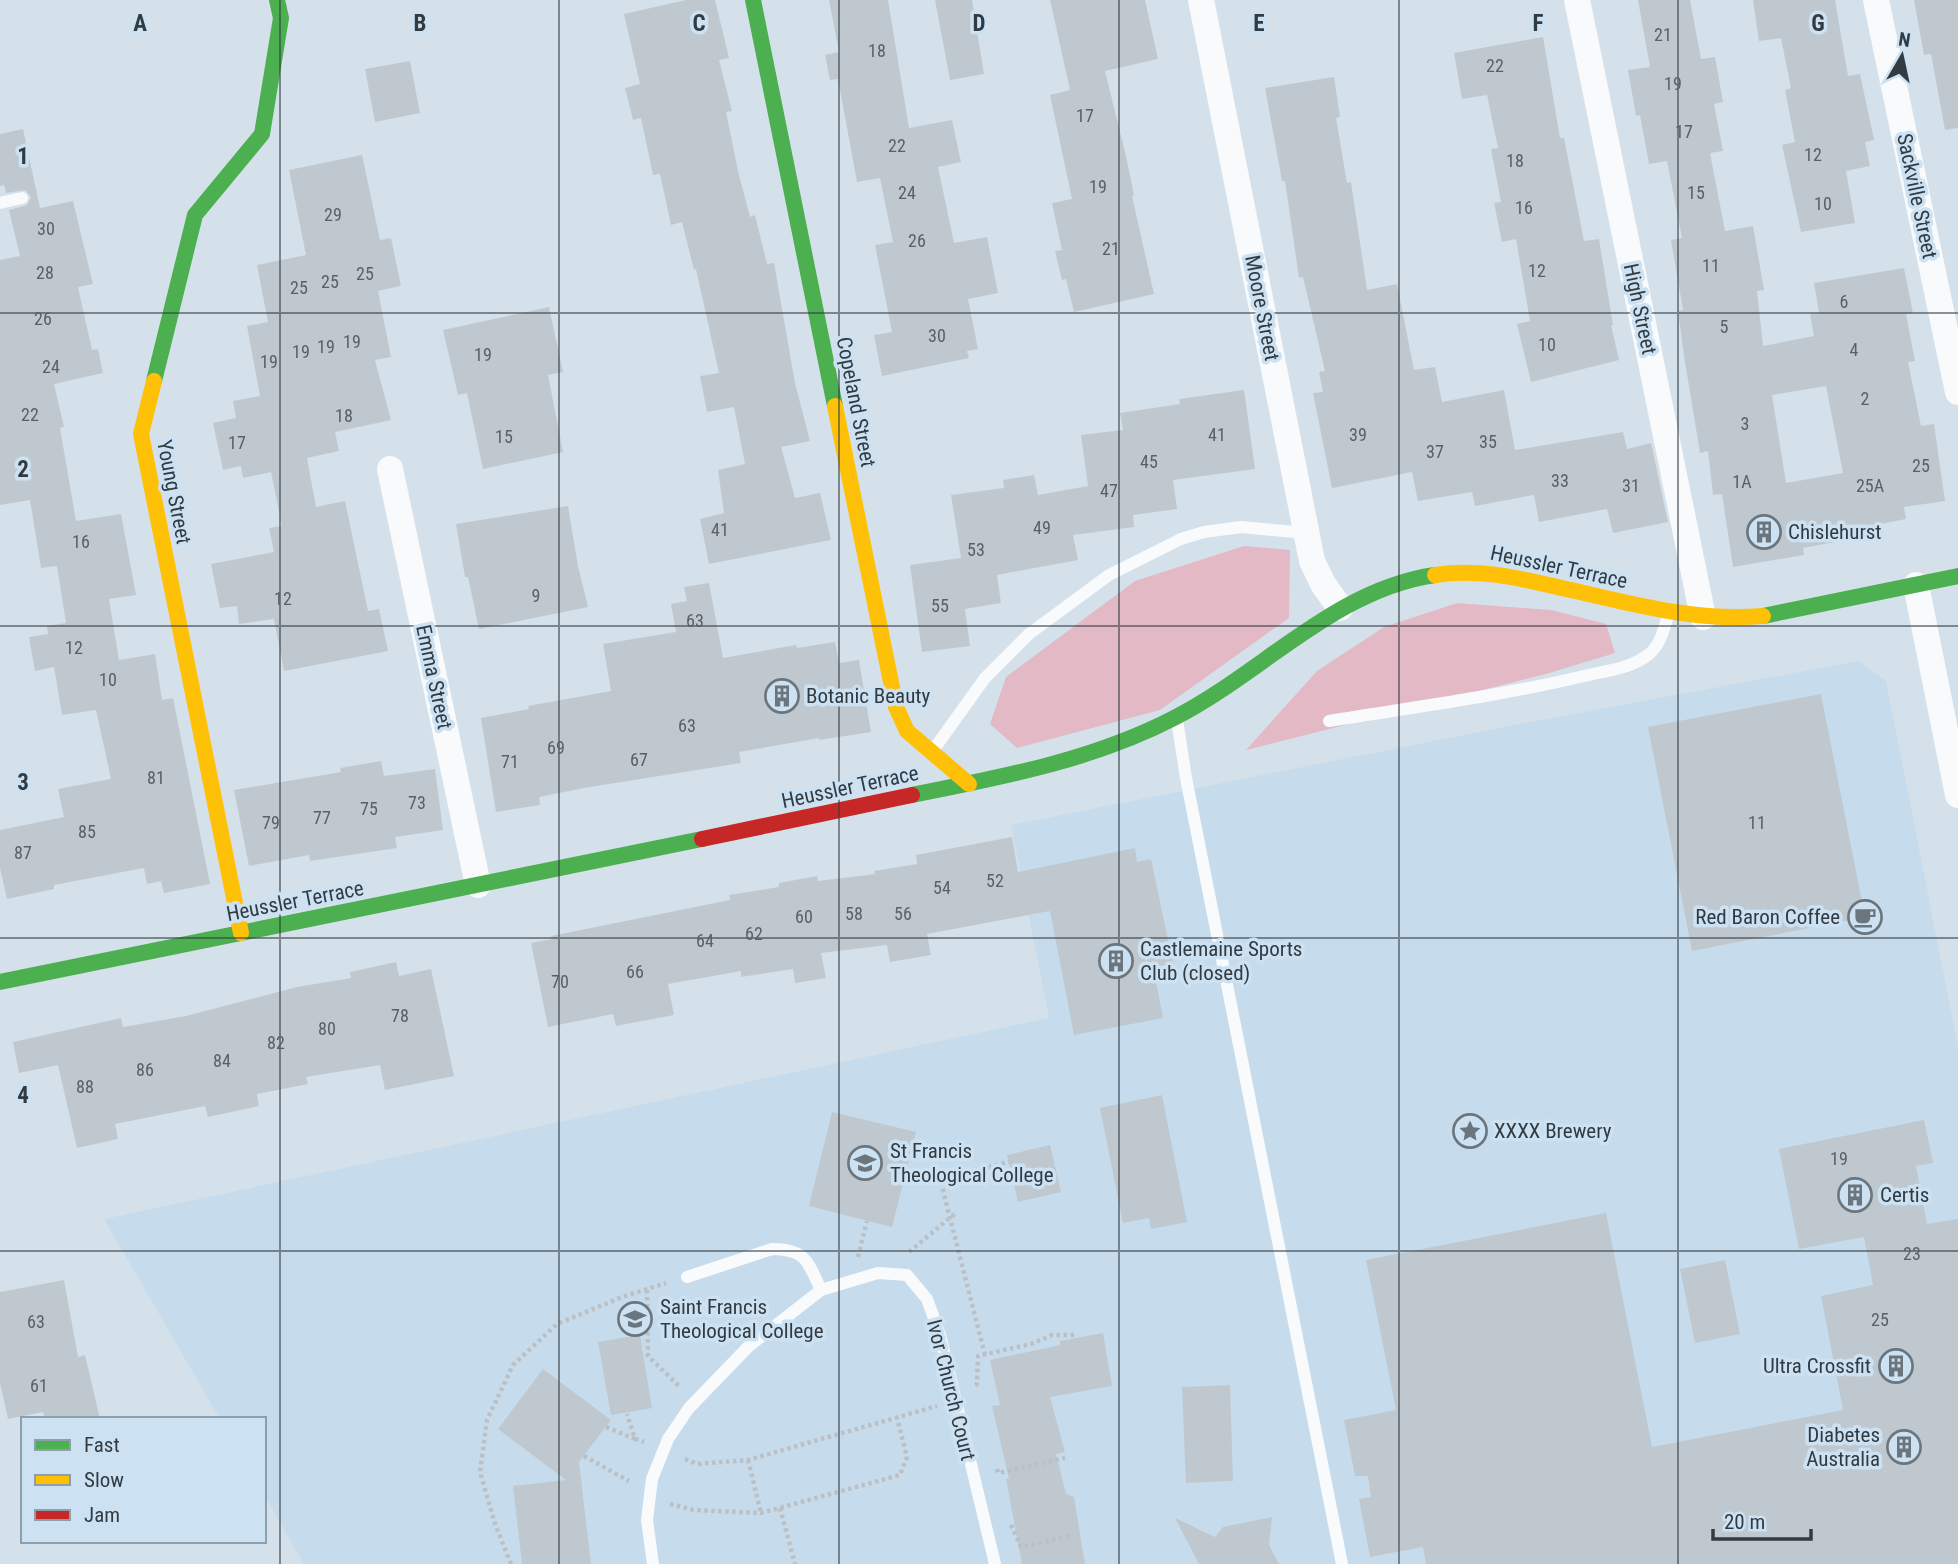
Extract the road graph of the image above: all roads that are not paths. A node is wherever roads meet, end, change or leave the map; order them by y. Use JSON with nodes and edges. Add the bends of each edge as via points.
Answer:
{"nodes":[{"id":1,"x":278,"y":0,"type":"edge"},
{"id":2,"x":753,"y":0,"type":"edge"},
{"id":3,"x":1201,"y":0,"type":"edge"},
{"id":4,"x":1577,"y":0,"type":"edge"},
{"id":5,"x":1876,"y":0,"type":"edge"},
{"id":6,"x":22,"y":198,"type":"dead end"},
{"id":7,"x":0,"y":203,"type":"edge"},
{"id":8,"x":1958,"y":392,"type":"edge"},
{"id":9,"x":390,"y":469,"type":"dead end"},
{"id":10,"x":1306,"y":533,"type":"junction"},
{"id":11,"x":1958,"y":576,"type":"edge"},
{"id":12,"x":1916,"y":585,"type":"junction"},
{"id":13,"x":1340,"y":608,"type":"junction"},
{"id":14,"x":1669,"y":612,"type":"junction"},
{"id":15,"x":1703,"y":617,"type":"junction"},
{"id":16,"x":1177,"y":716,"type":"junction"},
{"id":17,"x":1329,"y":721,"type":"dead end"},
{"id":18,"x":931,"y":752,"type":"junction"},
{"id":19,"x":969,"y":784,"type":"junction"},
{"id":20,"x":1958,"y":795,"type":"edge"},
{"id":21,"x":478,"y":886,"type":"junction"},
{"id":22,"x":241,"y":933,"type":"junction"},
{"id":23,"x":0,"y":982,"type":"edge"},
{"id":24,"x":687,"y":1277,"type":"road end"},
{"id":25,"x":821,"y":1290,"type":"junction"},
{"id":26,"x":653,"y":1564,"type":"edge"},
{"id":27,"x":995,"y":1564,"type":"edge"},
{"id":28,"x":1342,"y":1564,"type":"edge"}],
"edges":[{"from":1,"to":22,"type":"street","name":"Young Street","via":[[281,19],[262,134],[195,215],[141,434]]},
{"from":2,"to":18,"type":"street","name":"Copeland Street","via":[[896,707],[907,731]]},
{"from":3,"to":10,"type":"street","name":"Moore Street"},
{"from":4,"to":15,"type":"street","name":"High Street"},
{"from":5,"to":8,"type":"street","name":"Sackville Street"},
{"from":6,"to":7,"type":"lane"},
{"from":9,"to":21,"type":"street","name":"Emma Street"},
{"from":10,"to":13,"type":"street","name":"Moore Street","via":[[1317,573]]},
{"from":10,"to":18,"type":"lane","name":"Heussler Terrace","via":[[1241,527],[1205,532],[1109,575],[1029,634],[985,678]]},
{"from":11,"to":12,"type":"street","name":"Heussler Terrace"},
{"from":12,"to":15,"type":"street","name":"Heussler Terrace","via":[[1770,615]]},
{"from":12,"to":20,"type":"street"},
{"from":13,"to":14,"type":"street","name":"Heussler Terrace","via":[[1412,578],[1468,570]]},
{"from":13,"to":16,"type":"street","name":"Heussler Terrace"},
{"from":14,"to":15,"type":"street","name":"Heussler Terrace"},
{"from":14,"to":17,"type":"lane","via":[[1659,643],[1645,658],[1629,665],[1545,685]]},
{"from":16,"to":19,"type":"street","name":"Heussler Terrace","via":[[1099,750]]},
{"from":16,"to":28,"type":"lane"},
{"from":18,"to":19,"type":"street","name":"Copeland Street"},
{"from":19,"to":21,"type":"street","name":"Heussler Terrace"},
{"from":21,"to":22,"type":"street","name":"Heussler Terrace"},
{"from":22,"to":23,"type":"street","name":"Heussler Terrace"},
{"from":24,"to":25,"type":"lane","via":[[772,1249],[786,1249],[801,1254]]},
{"from":25,"to":26,"type":"lane","via":[[748,1347],[689,1408],[668,1439],[652,1479],[647,1520]]},
{"from":25,"to":27,"type":"lane","name":"Ivor Church Court","via":[[878,1273],[907,1275],[927,1299],[940,1335]]}]}
